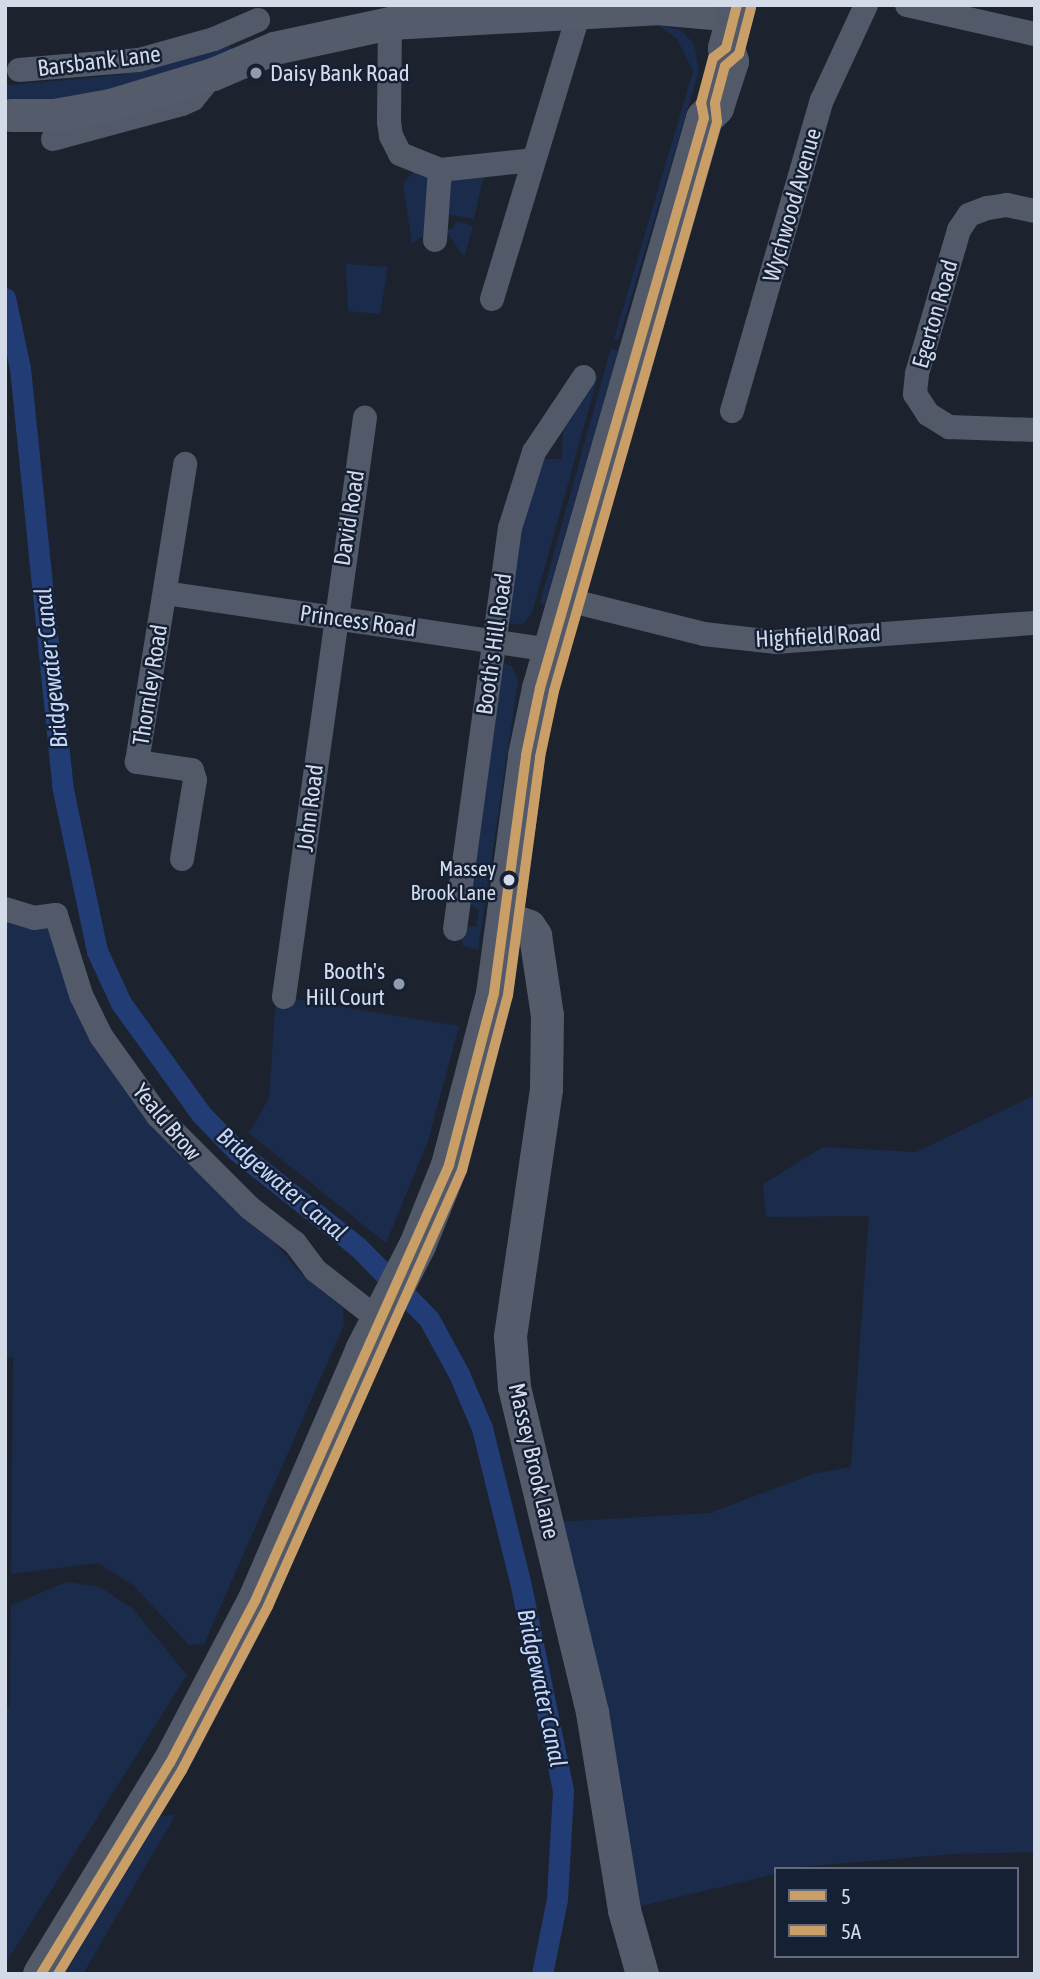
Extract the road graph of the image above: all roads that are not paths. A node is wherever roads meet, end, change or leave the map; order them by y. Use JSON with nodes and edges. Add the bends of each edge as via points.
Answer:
{"nodes":[{"id":1,"x":866,"y":5,"type":"edge"},
{"id":2,"x":907,"y":5,"type":"edge"},
{"id":3,"x":579,"y":12,"type":"junction"},
{"id":4,"x":390,"y":23,"type":"junction"},
{"id":5,"x":733,"y":23,"type":"edge"},
{"id":6,"x":262,"y":25,"type":"edge"},
{"id":7,"x":1035,"y":34,"type":"edge"},
{"id":8,"x":19,"y":70,"type":"dead end"},
{"id":9,"x":213,"y":74,"type":"junction"},
{"id":10,"x":11,"y":115,"type":"dead end"},
{"id":11,"x":53,"y":139,"type":"dead end"},
{"id":12,"x":533,"y":160,"type":"junction"},
{"id":13,"x":440,"y":170,"type":"junction"},
{"id":14,"x":1035,"y":211,"type":"edge"},
{"id":15,"x":435,"y":240,"type":"dead end"},
{"id":16,"x":492,"y":299,"type":"dead end"},
{"id":17,"x":584,"y":377,"type":"dead end"},
{"id":18,"x":732,"y":411,"type":"dead end"},
{"id":19,"x":365,"y":418,"type":"dead end"},
{"id":20,"x":1035,"y":430,"type":"edge"},
{"id":21,"x":185,"y":464,"type":"dead end"},
{"id":22,"x":165,"y":593,"type":"junction"},
{"id":23,"x":564,"y":599,"type":"junction"},
{"id":24,"x":334,"y":618,"type":"junction"},
{"id":25,"x":1035,"y":623,"type":"edge"},
{"id":26,"x":494,"y":641,"type":"junction"},
{"id":27,"x":550,"y":650,"type":"junction"},
{"id":28,"x":182,"y":859,"type":"dead end"},
{"id":29,"x":5,"y":909,"type":"edge"},
{"id":30,"x":507,"y":918,"type":"junction"},
{"id":31,"x":455,"y":929,"type":"dead end"},
{"id":32,"x":284,"y":997,"type":"dead end"},
{"id":33,"x":380,"y":1314,"type":"junction"},
{"id":34,"x":41,"y":1974,"type":"edge"},
{"id":35,"x":642,"y":1974,"type":"edge"}],
"edges":[{"from":1,"to":18,"type":"street","name":"Wychwood Avenue","via":[[822,100]]},
{"from":2,"to":7,"type":"street"},
{"from":3,"to":4,"type":"street","name":"Barsbank Lane"},
{"from":3,"to":5,"type":"street","name":"Barsbank Lane","via":[[673,8]]},
{"from":3,"to":12,"type":"street"},
{"from":4,"to":6,"type":"street","name":"Barsbank Lane"},
{"from":4,"to":13,"type":"street","via":[[390,136],[401,154]]},
{"from":5,"to":23,"type":"main road","via":[[713,58],[701,103],[705,118]]},
{"from":6,"to":8,"type":"street","name":"Barsbank Lane","via":[[139,60]]},
{"from":6,"to":9,"type":"street","name":"Barsbank Lane"},
{"from":9,"to":10,"type":"street","name":"Barsbank Lane","via":[[110,105],[54,115]]},
{"from":9,"to":11,"type":"street","name":"Barsbank Lane","via":[[193,99],[182,104]]},
{"from":12,"to":13,"type":"street"},
{"from":12,"to":16,"type":"street"},
{"from":13,"to":15,"type":"street"},
{"from":14,"to":20,"type":"street","name":"Egerton Road","via":[[1007,205],[987,208],[969,215],[959,230],[915,394],[928,414],[949,427]]},
{"from":17,"to":26,"type":"street","name":"Booth's Hill Road","via":[[534,452],[522,482]]},
{"from":19,"to":24,"type":"street","name":"David Road"},
{"from":21,"to":22,"type":"street","name":"Thornley Road"},
{"from":22,"to":24,"type":"street","name":"Princess Road"},
{"from":22,"to":28,"type":"street","name":"Thornley Road","via":[[137,762],[192,770],[195,780]]},
{"from":23,"to":25,"type":"street","name":"Highfield Road","via":[[704,634],[775,642]]},
{"from":23,"to":27,"type":"main road"},
{"from":24,"to":26,"type":"street","name":"Princess Road"},
{"from":24,"to":32,"type":"street","name":"John Road"},
{"from":26,"to":27,"type":"street","name":"Princess Road"},
{"from":26,"to":31,"type":"street","name":"Booth's Hill Road"},
{"from":27,"to":30,"type":"main road","via":[[526,755]]},
{"from":29,"to":33,"type":"street","name":"Yeald Brow","via":[[34,918],[56,915],[81,995],[101,1036],[158,1116],[223,1183],[295,1243],[314,1270]]},
{"from":30,"to":33,"type":"main road","via":[[468,1102],[431,1213]]},
{"from":30,"to":35,"type":"street","name":"Massey Brook Lane","via":[[529,926],[535,935],[547,1015],[546,1089],[510,1336],[514,1387],[592,1712],[624,1910]]},
{"from":33,"to":34,"type":"main road","via":[[256,1600],[215,1681],[137,1820]]}]}
